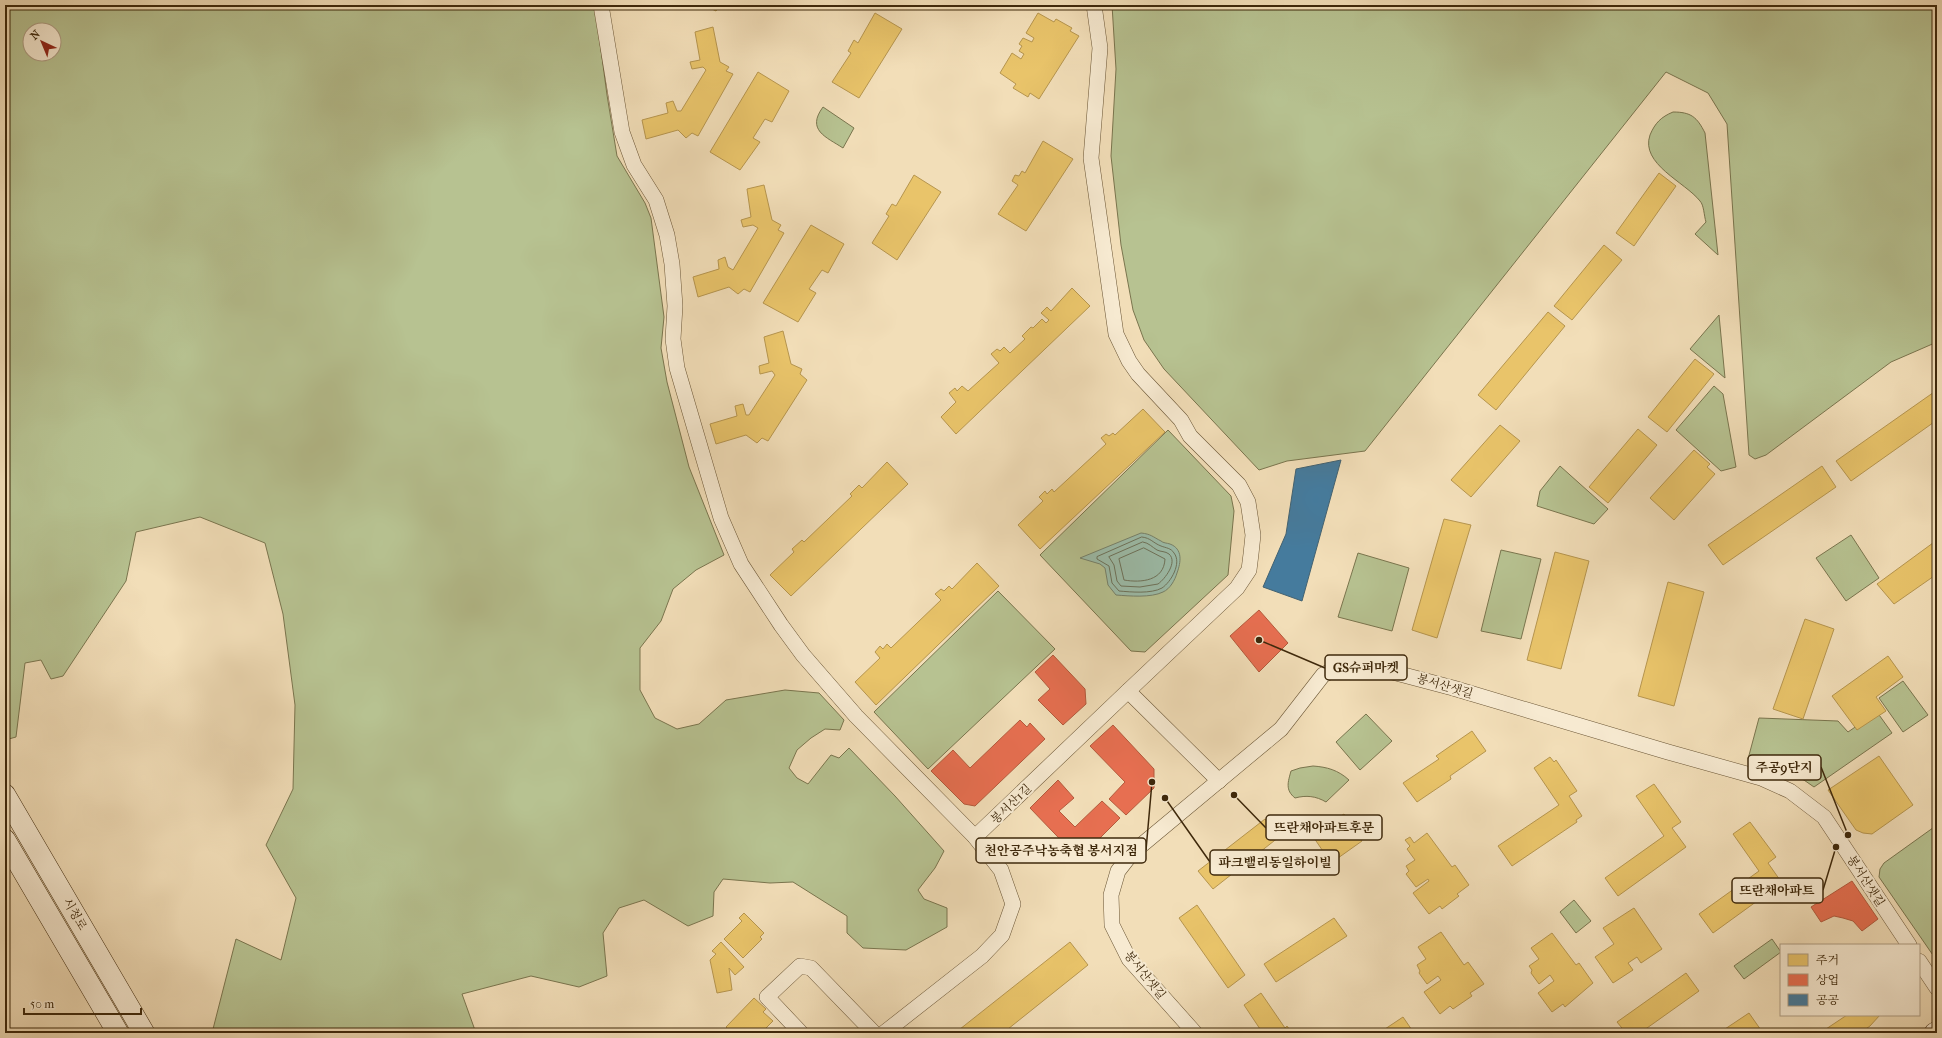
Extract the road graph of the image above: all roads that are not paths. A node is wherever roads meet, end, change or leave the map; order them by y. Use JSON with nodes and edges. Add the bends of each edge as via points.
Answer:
{"nodes":[{"id":1,"x":602,"y":5,"type":"edge"},
{"id":2,"x":1094,"y":5,"type":"edge"},
{"id":3,"x":1128,"y":691,"type":"junction"},
{"id":4,"x":1219,"y":781,"type":"junction"},
{"id":5,"x":5,"y":795,"type":"edge"},
{"id":6,"x":975,"y":837,"type":"junction"},
{"id":7,"x":5,"y":840,"type":"edge"},
{"id":8,"x":1908,"y":944,"type":"edge"},
{"id":9,"x":1920,"y":962,"type":"edge"},
{"id":10,"x":1937,"y":988,"type":"edge"},
{"id":11,"x":118,"y":1033,"type":"edge"},
{"id":12,"x":144,"y":1033,"type":"edge"},
{"id":13,"x":801,"y":1033,"type":"edge"},
{"id":14,"x":874,"y":1033,"type":"edge"},
{"id":15,"x":884,"y":1033,"type":"edge"},
{"id":16,"x":1195,"y":1033,"type":"edge"}],
"edges":[{"from":1,"to":6,"type":"street","via":[[622,132],[634,165],[656,200],[668,235],[675,306],[672,339],[677,368],[721,518],[732,544],[746,572],[803,655],[856,716]]},
{"from":2,"to":3,"type":"street","name":"봉서산1길","via":[[1100,48],[1091,158],[1116,334],[1138,374],[1181,420],[1190,436],[1239,485],[1248,502],[1254,535],[1249,570],[1237,588]]},
{"from":3,"to":4,"type":"street"},
{"from":3,"to":6,"type":"street","name":"봉서산1길"},
{"from":4,"to":8,"type":"street","name":"봉서산샛길","via":[[1281,729],[1323,675],[1341,666],[1362,664],[1761,778],[1790,791],[1824,817]]},
{"from":4,"to":16,"type":"street","name":"봉서산샛길","via":[[1132,853],[1118,871],[1111,895],[1112,924],[1129,959]]},
{"from":5,"to":12,"type":"street","name":"시청로"},
{"from":6,"to":15,"type":"street","via":[[1001,870],[1014,904],[1002,935],[982,956]]},
{"from":7,"to":11,"type":"street","name":"시청로"},
{"from":9,"to":10,"type":"street"},
{"from":13,"to":14,"type":"street","via":[[768,997],[800,966],[811,968]]}]}
